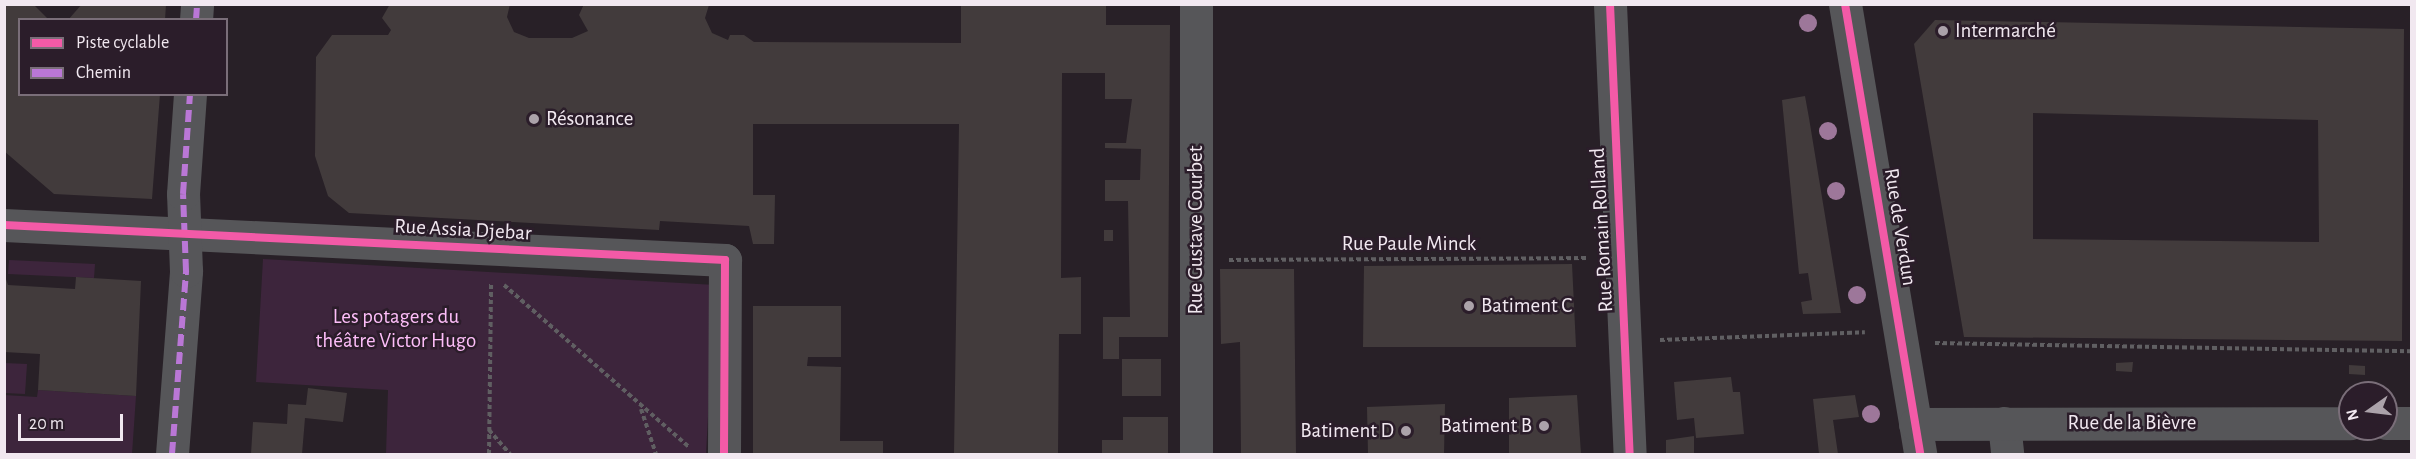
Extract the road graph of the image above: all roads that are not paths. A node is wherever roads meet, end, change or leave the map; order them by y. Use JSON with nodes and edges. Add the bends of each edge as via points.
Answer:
{"nodes":[{"id":1,"x":1196,"y":4,"type":"edge"},
{"id":2,"x":1610,"y":4,"type":"edge"},
{"id":3,"x":1845,"y":4,"type":"edge"},
{"id":4,"x":190,"y":96,"type":"edge"},
{"id":5,"x":4,"y":225,"type":"edge"},
{"id":6,"x":184,"y":235,"type":"junction"},
{"id":7,"x":2338,"y":424,"type":"edge"},
{"id":8,"x":1917,"y":439,"type":"edge"},
{"id":9,"x":2005,"y":439,"type":"edge"},
{"id":10,"x":172,"y":454,"type":"edge"},
{"id":11,"x":724,"y":454,"type":"edge"},
{"id":12,"x":1196,"y":454,"type":"edge"},
{"id":13,"x":1630,"y":454,"type":"edge"}],
"edges":[{"from":1,"to":12,"type":"street","name":"Rue Gustave Courbet"},
{"from":2,"to":13,"type":"street","name":"Rue Romain Rolland"},
{"from":3,"to":8,"type":"street","name":"Rue de Verdun"},
{"from":4,"to":6,"type":"street"},
{"from":5,"to":6,"type":"street","name":"Rue Assia Djebar"},
{"from":6,"to":10,"type":"street"},
{"from":6,"to":11,"type":"street","name":"Rue Assia Djebar","via":[[725,260]]},
{"from":7,"to":9,"type":"street","name":"Rue de la Bièvre"},
{"from":8,"to":9,"type":"street","name":"Rue de la Bièvre"}]}
